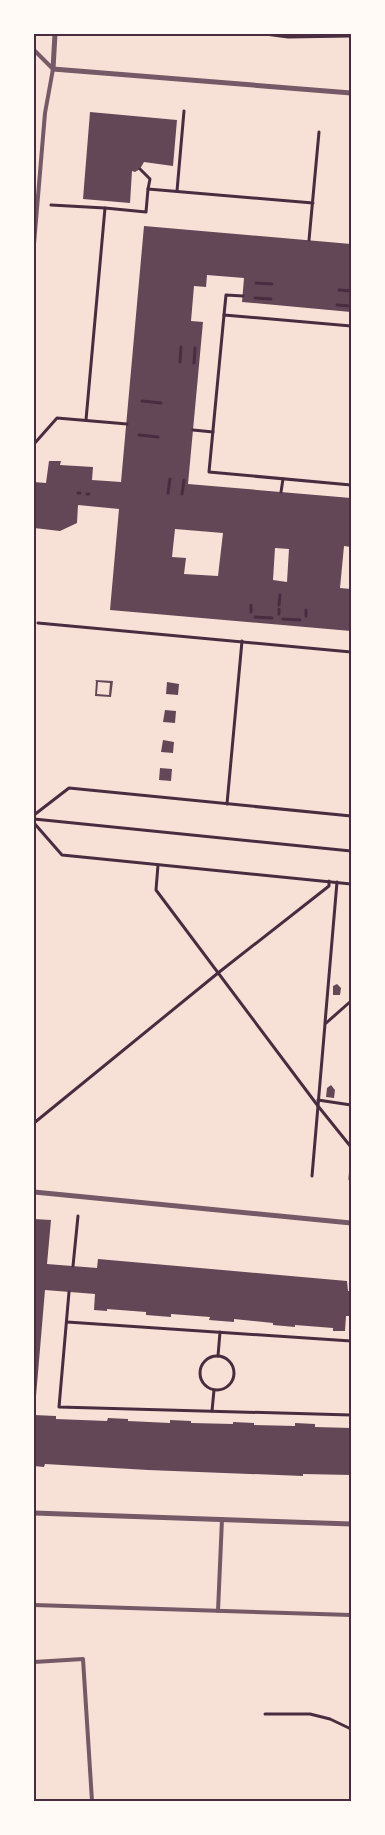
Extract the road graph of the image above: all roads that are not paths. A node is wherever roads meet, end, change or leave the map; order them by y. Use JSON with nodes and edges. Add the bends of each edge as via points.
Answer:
{"nodes":[{"id":1,"x":56,"y":34,"type":"edge"},
{"id":2,"x":34,"y":50,"type":"edge"},
{"id":3,"x":53,"y":69,"type":"junction"},
{"id":4,"x":351,"y":94,"type":"edge"},
{"id":5,"x":34,"y":155,"type":"edge"},
{"id":6,"x":41,"y":156,"type":"junction"},
{"id":7,"x":34,"y":244,"type":"edge"},
{"id":8,"x":34,"y":1192,"type":"edge"},
{"id":9,"x":351,"y":1222,"type":"edge"},
{"id":10,"x":34,"y":1513,"type":"edge"},
{"id":11,"x":222,"y":1519,"type":"junction"},
{"id":12,"x":351,"y":1524,"type":"edge"},
{"id":13,"x":34,"y":1605,"type":"edge"},
{"id":14,"x":218,"y":1611,"type":"junction"},
{"id":15,"x":351,"y":1615,"type":"edge"},
{"id":16,"x":34,"y":1662,"type":"edge"},
{"id":17,"x":92,"y":1801,"type":"edge"}],
"edges":[{"from":1,"to":3,"type":"street"},
{"from":2,"to":3,"type":"lane"},
{"from":3,"to":4,"type":"street"},
{"from":3,"to":6,"type":"lane"},
{"from":5,"to":6,"type":"lane"},
{"from":6,"to":7,"type":"lane"},
{"from":8,"to":9,"type":"street"},
{"from":10,"to":11,"type":"street"},
{"from":11,"to":12,"type":"street"},
{"from":11,"to":14,"type":"lane"},
{"from":13,"to":14,"type":"lane"},
{"from":14,"to":15,"type":"lane"},
{"from":16,"to":17,"type":"lane","via":[[83,1659]]}]}
